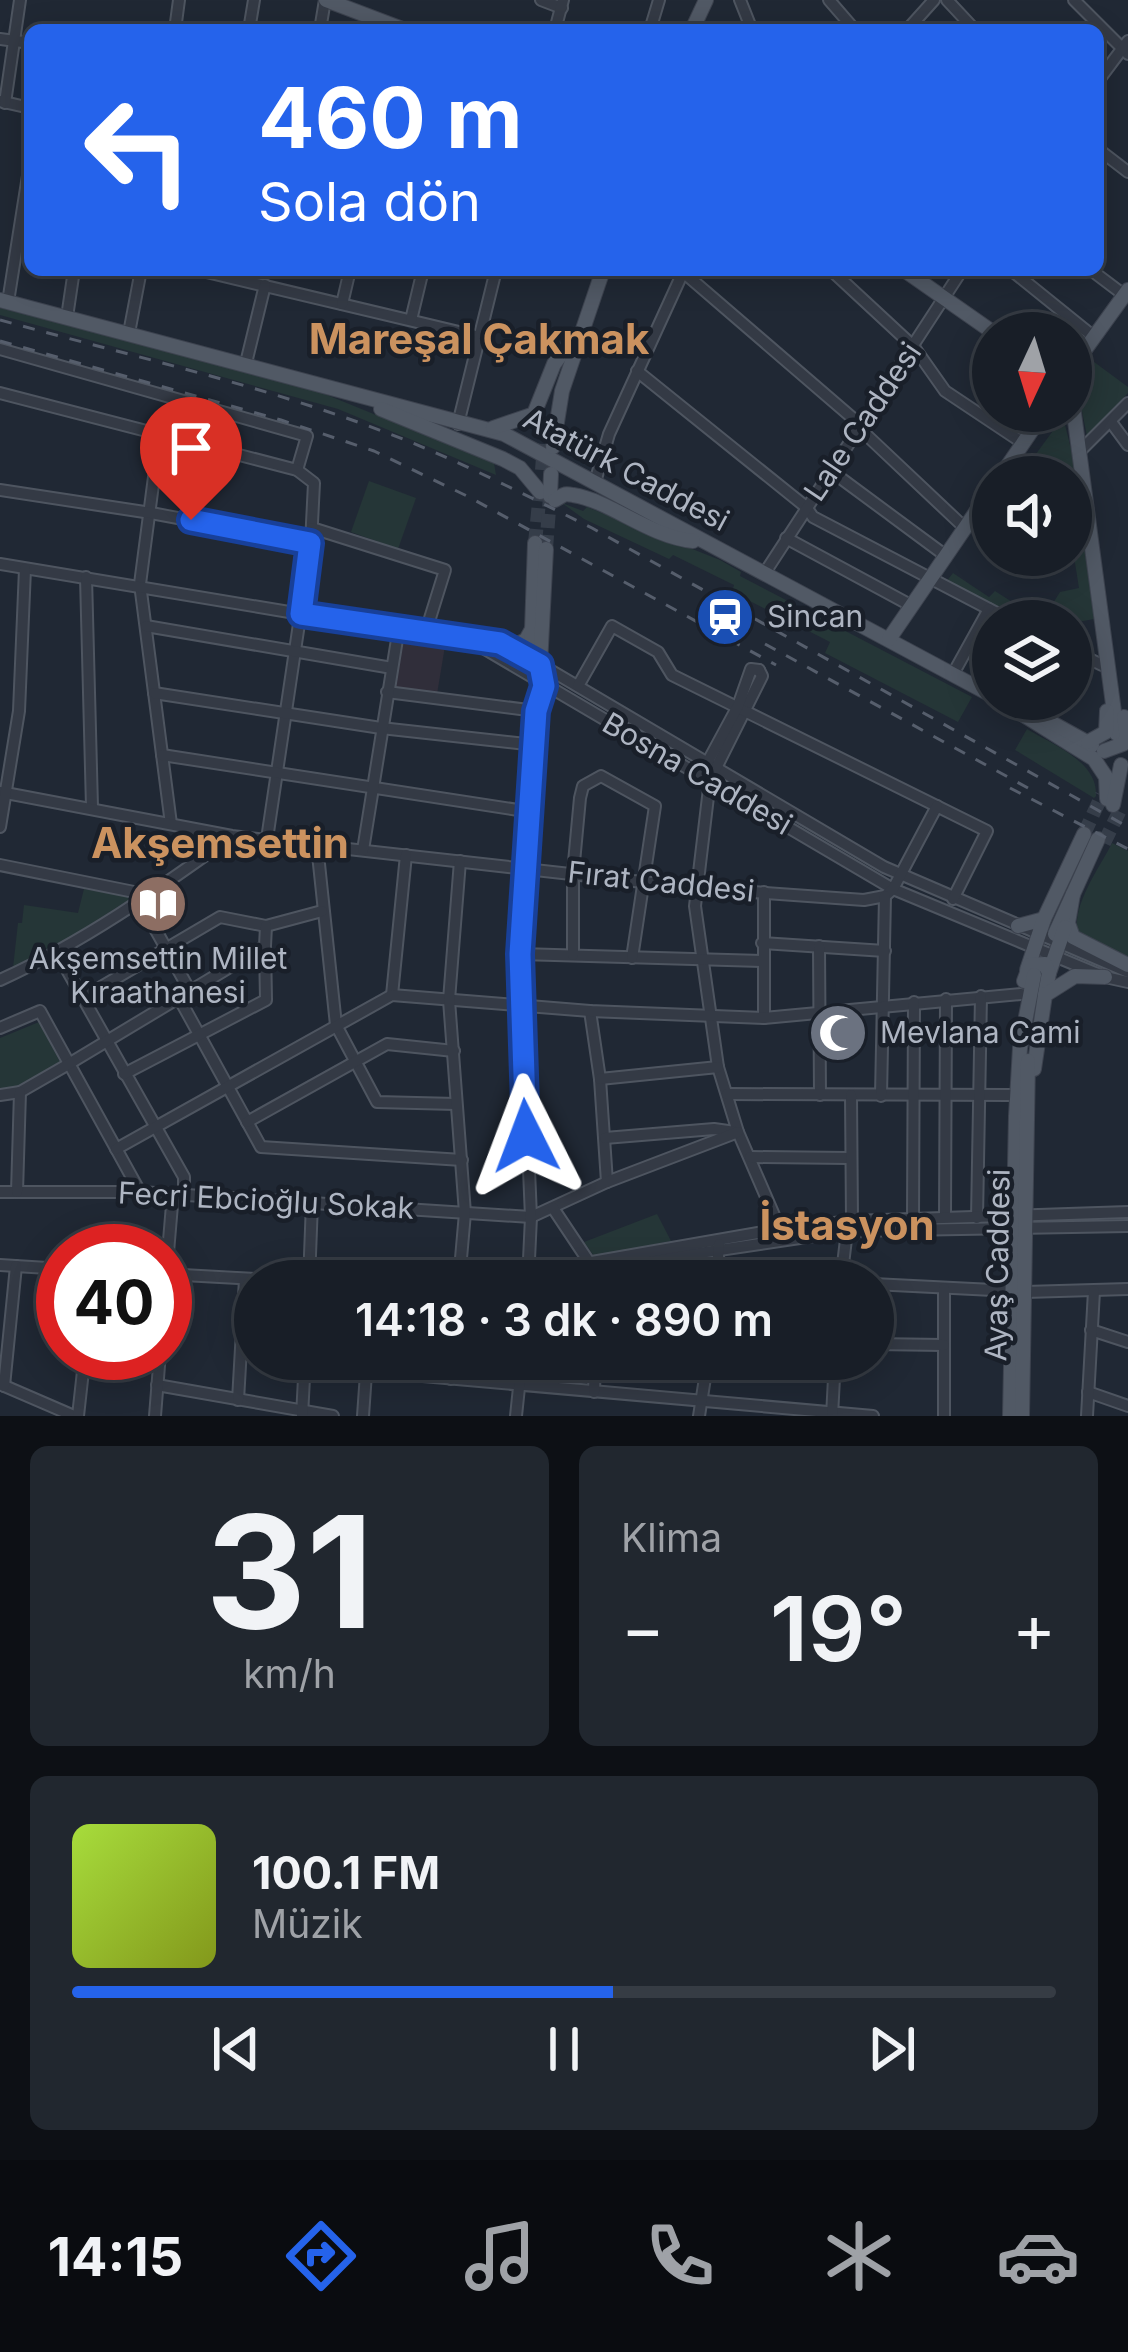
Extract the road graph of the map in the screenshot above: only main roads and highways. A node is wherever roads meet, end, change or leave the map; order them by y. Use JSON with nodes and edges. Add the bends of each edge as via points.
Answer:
{"nodes":[{"id":1,"x":326,"y":0,"type":"edge"},
{"id":2,"x":387,"y":24,"type":"edge"},
{"id":3,"x":597,"y":276,"type":"edge"},
{"id":4,"x":913,"y":276,"type":"edge"},
{"id":5,"x":1126,"y":292,"type":"edge"},
{"id":6,"x":4,"y":301,"type":"edge"},
{"id":7,"x":972,"y":317,"type":"edge"},
{"id":8,"x":1092,"y":340,"type":"edge"},
{"id":9,"x":572,"y":345,"type":"junction"},
{"id":10,"x":356,"y":394,"type":"junction"},
{"id":11,"x":534,"y":415,"type":"junction"},
{"id":12,"x":482,"y":429,"type":"junction"},
{"id":13,"x":1074,"y":432,"type":"edge"},
{"id":14,"x":1078,"y":432,"type":"edge"},
{"id":15,"x":524,"y":443,"type":"junction"},
{"id":16,"x":1080,"y":443,"type":"junction"},
{"id":17,"x":548,"y":446,"type":"tunnel mouth"},
{"id":18,"x":569,"y":469,"type":"junction"},
{"id":19,"x":547,"y":472,"type":"tunnel mouth"},
{"id":20,"x":548,"y":496,"type":"junction"},
{"id":21,"x":972,"y":518,"type":"edge"},
{"id":22,"x":704,"y":543,"type":"junction"},
{"id":23,"x":1100,"y":594,"type":"junction"},
{"id":24,"x":531,"y":631,"type":"junction"},
{"id":25,"x":890,"y":640,"type":"junction"},
{"id":26,"x":511,"y":647,"type":"road end"},
{"id":27,"x":972,"y":685,"type":"edge"},
{"id":28,"x":1029,"y":720,"type":"edge"},
{"id":29,"x":1047,"y":720,"type":"edge"},
{"id":30,"x":1124,"y":738,"type":"edge"},
{"id":31,"x":1088,"y":742,"type":"junction"},
{"id":32,"x":1104,"y":752,"type":"junction"},
{"id":33,"x":1125,"y":760,"type":"edge"},
{"id":34,"x":1114,"y":800,"type":"edge"},
{"id":35,"x":1076,"y":888,"type":"junction"},
{"id":36,"x":1069,"y":915,"type":"junction"},
{"id":37,"x":1018,"y":926,"type":"road end"},
{"id":38,"x":1047,"y":938,"type":"junction"},
{"id":39,"x":1128,"y":968,"type":"edge"},
{"id":40,"x":1038,"y":974,"type":"junction"},
{"id":41,"x":1105,"y":977,"type":"road end"},
{"id":42,"x":1046,"y":994,"type":"junction"},
{"id":43,"x":1022,"y":1116,"type":"junction"},
{"id":44,"x":1019,"y":1291,"type":"junction"},
{"id":45,"x":1010,"y":1416,"type":"edge"},
{"id":46,"x":1022,"y":1416,"type":"edge"}],
"edges":[{"from":1,"to":2,"type":"main road"},
{"from":3,"to":9,"type":"main road"},
{"from":4,"to":7,"type":"main road"},
{"from":5,"to":8,"type":"main road"},
{"from":6,"to":10,"type":"main road","name":"Atatürk Caddesi"},
{"from":9,"to":11,"type":"main road","via":[[554,364]]},
{"from":9,"to":17,"type":"main road"},
{"from":9,"to":18,"type":"main road","via":[[560,445]]},
{"from":10,"to":12,"type":"main road","name":"Atatürk Caddesi"},
{"from":10,"to":20,"type":"main road","via":[[503,459]]},
{"from":11,"to":12,"type":"main road"},
{"from":11,"to":15,"type":"main road"},
{"from":12,"to":15,"type":"main road","name":"Atatürk Caddesi"},
{"from":13,"to":16,"type":"main road"},
{"from":14,"to":16,"type":"main road"},
{"from":15,"to":18,"type":"main road","name":"Atatürk Caddesi"},
{"from":16,"to":23,"type":"main road"},
{"from":18,"to":22,"type":"main road","name":"Atatürk Caddesi"},
{"from":19,"to":20,"type":"main road"},
{"from":20,"to":22,"type":"main road","via":[[580,497],[662,535]]},
{"from":21,"to":25,"type":"main road"},
{"from":22,"to":25,"type":"main road","name":"Atatürk Caddesi"},
{"from":23,"to":30,"type":"main road"},
{"from":23,"to":31,"type":"main road","via":[[1107,728]]},
{"from":24,"to":24,"type":"main road","via":[[541,546],[537,672]]},
{"from":24,"to":26,"type":"main road"},
{"from":25,"to":27,"type":"main road","name":"Atatürk Caddesi"},
{"from":28,"to":34,"type":"main road","via":[[1099,764]]},
{"from":29,"to":31,"type":"main road"},
{"from":30,"to":32,"type":"main road"},
{"from":31,"to":32,"type":"main road"},
{"from":32,"to":33,"type":"main road"},
{"from":33,"to":34,"type":"main road"},
{"from":35,"to":36,"type":"main road"},
{"from":35,"to":38,"type":"main road"},
{"from":35,"to":38,"type":"main road","via":[[1094,838]]},
{"from":36,"to":38,"type":"main road"},
{"from":36,"to":39,"type":"main road","via":[[1077,941]]},
{"from":37,"to":38,"type":"main road"},
{"from":38,"to":40,"type":"main road"},
{"from":40,"to":42,"type":"main road"},
{"from":40,"to":43,"type":"main road","via":[[1020,1048]]},
{"from":40,"to":43,"type":"main road","via":[[1021,994],[1010,1095]]},
{"from":41,"to":42,"type":"main road","via":[[1075,976]]},
{"from":42,"to":43,"type":"main road"},
{"from":43,"to":44,"type":"main road","name":"Ayaş Caddesi"},
{"from":44,"to":45,"type":"main road","name":"Ayaş Caddesi"},
{"from":44,"to":46,"type":"main road","name":"Ayaş Caddesi"}]}
